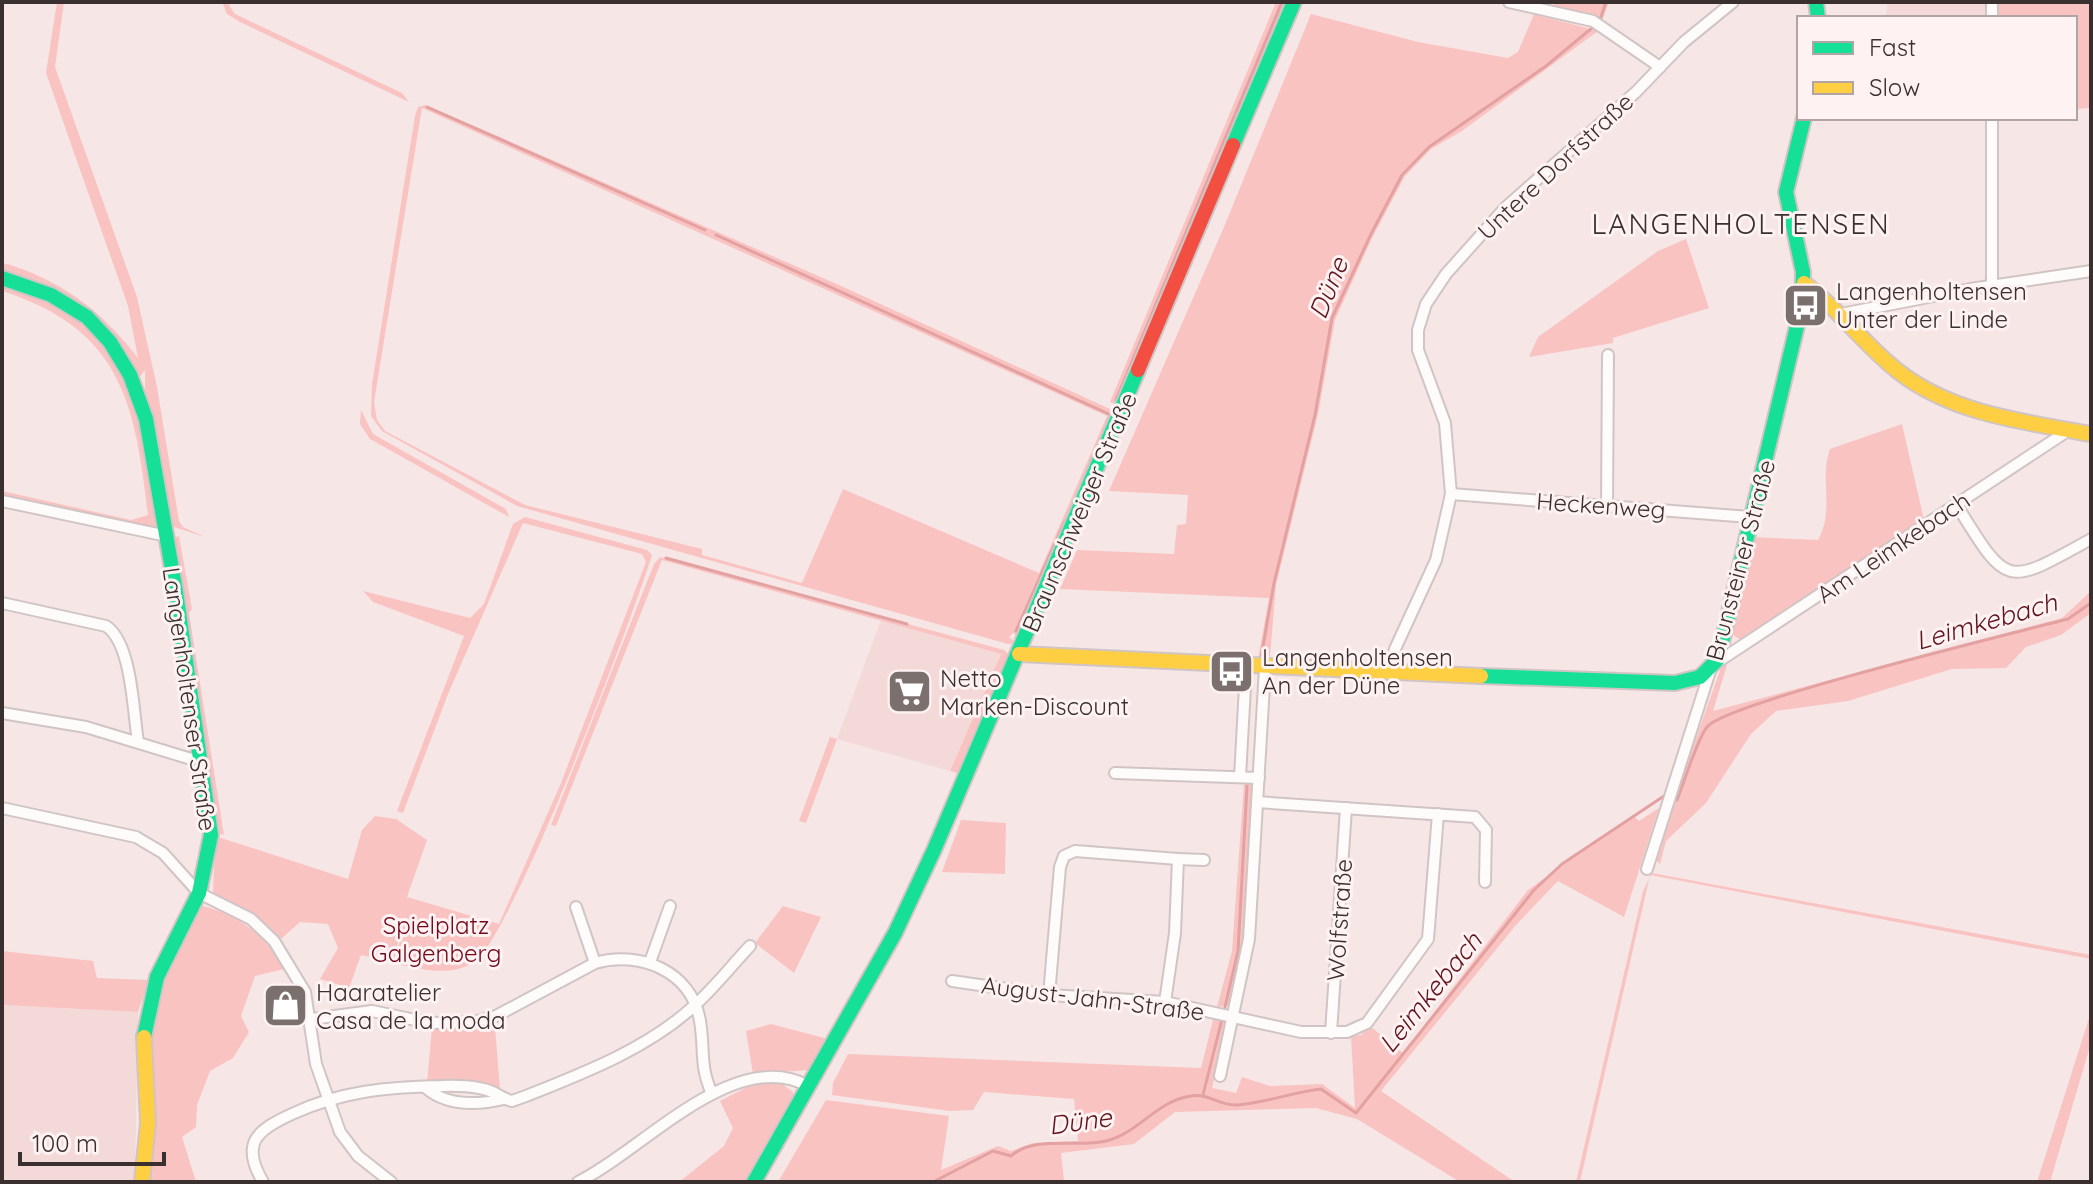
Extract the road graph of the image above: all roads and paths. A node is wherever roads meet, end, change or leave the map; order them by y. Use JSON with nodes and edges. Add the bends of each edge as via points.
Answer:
{"nodes":[{"id":1,"x":1294,"y":2,"type":"edge"},
{"id":2,"x":1509,"y":2,"type":"edge"},
{"id":3,"x":1733,"y":2,"type":"edge"},
{"id":4,"x":1660,"y":67,"type":"junction"},
{"id":5,"x":1804,"y":120,"type":"edge"},
{"id":6,"x":1992,"y":120,"type":"edge"},
{"id":7,"x":2091,"y":271,"type":"edge"},
{"id":8,"x":2,"y":278,"type":"edge"},
{"id":9,"x":1804,"y":283,"type":"junction"},
{"id":10,"x":1992,"y":285,"type":"junction"},
{"id":11,"x":1841,"y":314,"type":"junction"},
{"id":12,"x":1608,"y":355,"type":"dead end"},
{"id":13,"x":2069,"y":430,"type":"junction"},
{"id":14,"x":2091,"y":434,"type":"edge"},
{"id":15,"x":1451,"y":494,"type":"junction"},
{"id":16,"x":2,"y":501,"type":"edge"},
{"id":17,"x":1956,"y":504,"type":"junction"},
{"id":18,"x":1607,"y":505,"type":"junction"},
{"id":19,"x":1750,"y":517,"type":"junction"},
{"id":20,"x":167,"y":536,"type":"junction"},
{"id":21,"x":2091,"y":539,"type":"edge"},
{"id":22,"x":2,"y":603,"type":"edge"},
{"id":23,"x":1019,"y":654,"type":"junction"},
{"id":24,"x":1713,"y":667,"type":"junction"},
{"id":25,"x":1246,"y":668,"type":"junction"},
{"id":26,"x":1265,"y":668,"type":"junction"},
{"id":27,"x":1389,"y":674,"type":"junction"},
{"id":28,"x":2,"y":713,"type":"edge"},
{"id":29,"x":138,"y":742,"type":"junction"},
{"id":30,"x":201,"y":762,"type":"junction"},
{"id":31,"x":1115,"y":773,"type":"dead end"},
{"id":32,"x":1240,"y":777,"type":"junction"},
{"id":33,"x":1259,"y":778,"type":"junction"},
{"id":34,"x":1257,"y":802,"type":"junction"},
{"id":35,"x":2,"y":808,"type":"edge"},
{"id":36,"x":1346,"y":808,"type":"junction"},
{"id":37,"x":1438,"y":814,"type":"junction"},
{"id":38,"x":1178,"y":859,"type":"junction"},
{"id":39,"x":1204,"y":860,"type":"dead end"},
{"id":40,"x":1647,"y":869,"type":"dead end"},
{"id":41,"x":1485,"y":882,"type":"dead end"},
{"id":42,"x":199,"y":893,"type":"junction"},
{"id":43,"x":670,"y":906,"type":"dead end"},
{"id":44,"x":576,"y":907,"type":"dead end"},
{"id":45,"x":750,"y":946,"type":"dead end"},
{"id":46,"x":650,"y":962,"type":"junction"},
{"id":47,"x":595,"y":963,"type":"junction"},
{"id":48,"x":952,"y":981,"type":"dead end"},
{"id":49,"x":1049,"y":995,"type":"junction"},
{"id":50,"x":1165,"y":1002,"type":"junction"},
{"id":51,"x":695,"y":1005,"type":"junction"},
{"id":52,"x":1234,"y":1016,"type":"junction"},
{"id":53,"x":312,"y":1019,"type":"junction"},
{"id":54,"x":1331,"y":1033,"type":"junction"},
{"id":55,"x":1220,"y":1076,"type":"dead end"},
{"id":56,"x":808,"y":1086,"type":"junction"},
{"id":57,"x":712,"y":1094,"type":"junction"},
{"id":58,"x":328,"y":1099,"type":"junction"},
{"id":59,"x":142,"y":1182,"type":"edge"},
{"id":60,"x":263,"y":1182,"type":"edge"},
{"id":61,"x":391,"y":1182,"type":"edge"},
{"id":62,"x":578,"y":1182,"type":"edge"},
{"id":63,"x":754,"y":1182,"type":"edge"}],
"edges":[{"from":1,"to":23,"type":"street","name":"Braunschweiger Straße"},
{"from":2,"to":4,"type":"street","via":[[1593,21]]},
{"from":3,"to":4,"type":"street","name":"Untere Dorfstraße"},
{"from":4,"to":15,"type":"street","name":"Untere Dorfstraße","via":[[1505,208],[1426,304],[1418,350],[1445,423]]},
{"from":5,"to":9,"type":"street","via":[[1786,192]]},
{"from":6,"to":10,"type":"street"},
{"from":7,"to":10,"type":"street"},
{"from":8,"to":20,"type":"street","name":"Langenholtenser Straße","via":[[65,302],[97,326],[115,350],[142,403]]},
{"from":9,"to":11,"type":"street"},
{"from":9,"to":19,"type":"street","name":"Brunsteiner Straße","via":[[1785,388]]},
{"from":10,"to":11,"type":"street"},
{"from":11,"to":13,"type":"street","via":[[1893,367],[1924,388],[1992,414]]},
{"from":12,"to":18,"type":"street"},
{"from":13,"to":14,"type":"street"},
{"from":13,"to":17,"type":"street","name":"Am Leimkebach"},
{"from":15,"to":18,"type":"street","name":"Heckenweg"},
{"from":15,"to":27,"type":"street","name":"Untere Dorfstraße","via":[[1436,560]]},
{"from":16,"to":20,"type":"street"},
{"from":17,"to":21,"type":"street","via":[[1993,562],[2006,571],[2038,569]]},
{"from":17,"to":24,"type":"street","name":"Am Leimkebach"},
{"from":18,"to":19,"type":"street","name":"Heckenweg"},
{"from":19,"to":24,"type":"street","name":"Brunsteiner Straße"},
{"from":20,"to":30,"type":"street","name":"Langenholtenser Straße"},
{"from":22,"to":29,"type":"street","via":[[106,626],[117,634]]},
{"from":23,"to":25,"type":"street","name":"Brunsteiner Straße"},
{"from":23,"to":56,"type":"street","name":"Braunschweiger Straße","via":[[901,920]]},
{"from":24,"to":27,"type":"street","name":"Brunsteiner Straße","via":[[1696,680],[1679,684]]},
{"from":24,"to":40,"type":"street"},
{"from":25,"to":26,"type":"street","name":"Brunsteiner Straße"},
{"from":25,"to":32,"type":"street"},
{"from":26,"to":27,"type":"street","name":"Brunsteiner Straße"},
{"from":26,"to":33,"type":"street"},
{"from":28,"to":29,"type":"street"},
{"from":29,"to":30,"type":"street"},
{"from":30,"to":42,"type":"street","name":"Langenholtenser Straße","via":[[211,835]]},
{"from":31,"to":32,"type":"street"},
{"from":32,"to":33,"type":"street"},
{"from":33,"to":34,"type":"street"},
{"from":34,"to":36,"type":"street"},
{"from":34,"to":52,"type":"street","via":[[1249,939]]},
{"from":35,"to":42,"type":"street","via":[[136,837],[163,853]]},
{"from":36,"to":37,"type":"street"},
{"from":36,"to":54,"type":"street","name":"Wolfstraße"},
{"from":37,"to":41,"type":"street","via":[[1475,817],[1484,824]]},
{"from":37,"to":54,"type":"street","via":[[1427,943],[1363,1027]]},
{"from":38,"to":39,"type":"street"},
{"from":38,"to":49,"type":"street","via":[[1075,851],[1064,856]]},
{"from":38,"to":50,"type":"street"},
{"from":42,"to":53,"type":"street","via":[[251,919],[274,941],[305,992]]},
{"from":42,"to":59,"type":"street","name":"Langenholtenser Straße","via":[[157,977],[147,1012],[148,1123]]},
{"from":43,"to":46,"type":"street"},
{"from":44,"to":47,"type":"street"},
{"from":45,"to":51,"type":"street"},
{"from":46,"to":47,"type":"street","via":[[624,957]]},
{"from":46,"to":51,"type":"street","via":[[675,978]]},
{"from":47,"to":53,"type":"street","via":[[496,1016],[474,1022],[430,1023],[372,1011]]},
{"from":48,"to":49,"type":"street","name":"August-Jahn-Straße"},
{"from":49,"to":50,"type":"street","name":"August-Jahn-Straße"},
{"from":50,"to":52,"type":"street","name":"August-Jahn-Straße"},
{"from":51,"to":57,"type":"street","via":[[702,1071]]},
{"from":51,"to":58,"type":"street","via":[[627,1051],[526,1096],[504,1099],[489,1090],[382,1088]]},
{"from":52,"to":54,"type":"street","name":"August-Jahn-Straße","via":[[1286,1030]]},
{"from":52,"to":55,"type":"street"},
{"from":53,"to":58,"type":"street","via":[[316,1064]]},
{"from":56,"to":57,"type":"street","via":[[775,1076]]},
{"from":56,"to":63,"type":"street","name":"Braunschweiger Straße"},
{"from":57,"to":62,"type":"street"},
{"from":58,"to":60,"type":"street","via":[[258,1132],[252,1152]]},
{"from":58,"to":61,"type":"street","via":[[349,1144]]}]}
